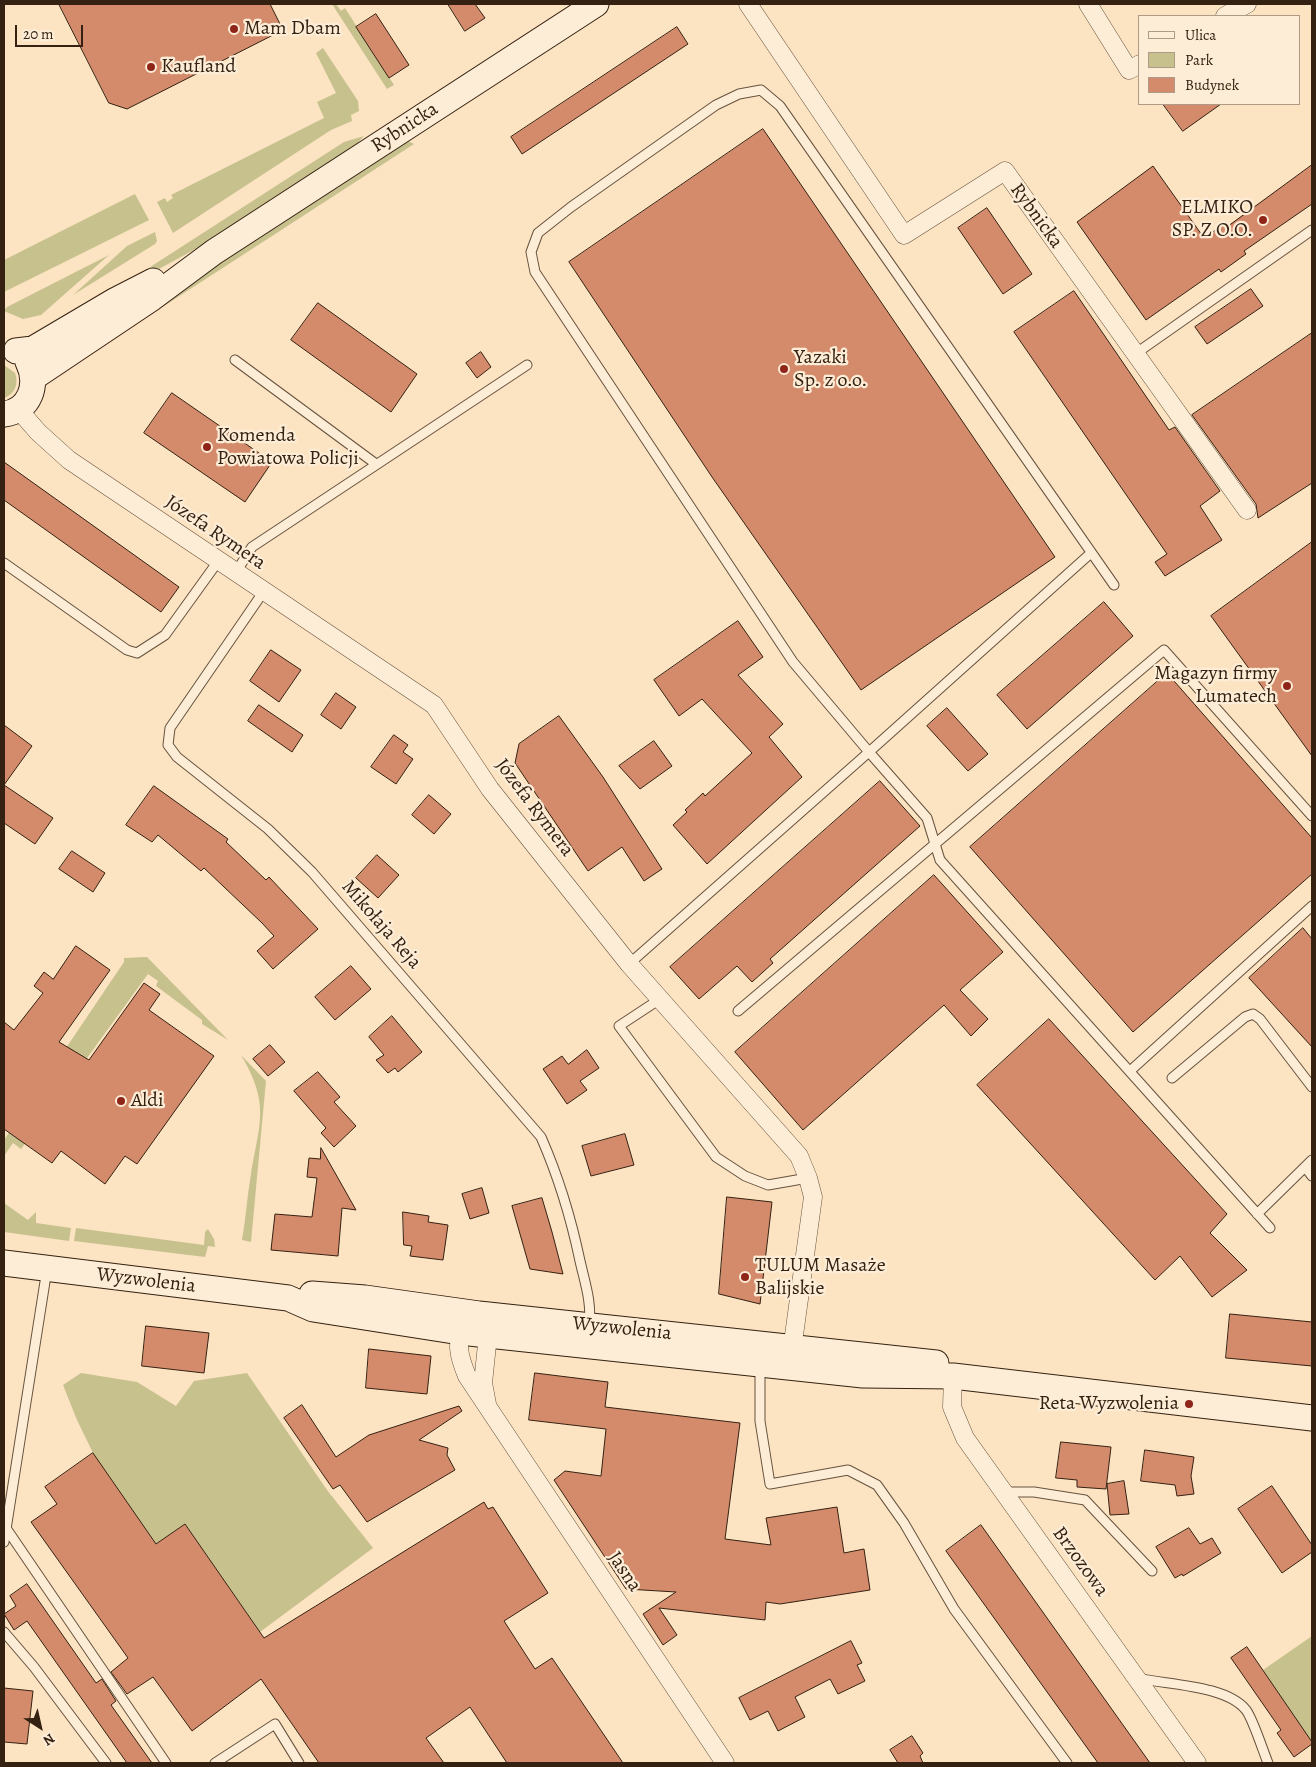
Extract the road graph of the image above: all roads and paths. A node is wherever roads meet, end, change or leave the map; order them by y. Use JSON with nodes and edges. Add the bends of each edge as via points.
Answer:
{"nodes":[{"id":1,"x":596,"y":4,"type":"edge"},
{"id":2,"x":748,"y":4,"type":"edge"},
{"id":3,"x":1088,"y":4,"type":"edge"},
{"id":4,"x":1247,"y":4,"type":"edge"},
{"id":5,"x":1227,"y":15,"type":"edge"},
{"id":6,"x":1138,"y":65,"type":"edge"},
{"id":7,"x":1312,"y":230,"type":"edge"},
{"id":8,"x":214,"y":252,"type":"junction"},
{"id":9,"x":10,"y":349,"type":"edge"},
{"id":10,"x":1136,"y":354,"type":"junction"},
{"id":11,"x":235,"y":360,"type":"dead end"},
{"id":12,"x":527,"y":365,"type":"dead end"},
{"id":13,"x":34,"y":377,"type":"junction"},
{"id":14,"x":11,"y":411,"type":"edge"},
{"id":15,"x":376,"y":464,"type":"junction"},
{"id":16,"x":1247,"y":510,"type":"dead end"},
{"id":17,"x":1092,"y":553,"type":"junction"},
{"id":18,"x":219,"y":560,"type":"junction"},
{"id":19,"x":4,"y":563,"type":"edge"},
{"id":20,"x":236,"y":572,"type":"junction"},
{"id":21,"x":1114,"y":585,"type":"dead end"},
{"id":22,"x":264,"y":591,"type":"junction"},
{"id":23,"x":869,"y":752,"type":"junction"},
{"id":24,"x":1312,"y":816,"type":"edge"},
{"id":25,"x":935,"y":844,"type":"junction"},
{"id":26,"x":1312,"y":906,"type":"edge"},
{"id":27,"x":628,"y":964,"type":"junction"},
{"id":28,"x":660,"y":998,"type":"junction"},
{"id":29,"x":738,"y":1011,"type":"dead end"},
{"id":30,"x":1130,"y":1072,"type":"junction"},
{"id":31,"x":1172,"y":1078,"type":"dead end"},
{"id":32,"x":1312,"y":1086,"type":"edge"},
{"id":33,"x":1312,"y":1160,"type":"edge"},
{"id":34,"x":1304,"y":1167,"type":"junction"},
{"id":35,"x":1312,"y":1176,"type":"edge"},
{"id":36,"x":808,"y":1178,"type":"junction"},
{"id":37,"x":1257,"y":1214,"type":"junction"},
{"id":38,"x":1270,"y":1228,"type":"dead end"},
{"id":39,"x":4,"y":1263,"type":"edge"},
{"id":40,"x":46,"y":1269,"type":"junction"},
{"id":41,"x":288,"y":1298,"type":"junction"},
{"id":42,"x":483,"y":1324,"type":"junction"},
{"id":43,"x":589,"y":1325,"type":"junction"},
{"id":44,"x":460,"y":1332,"type":"junction"},
{"id":45,"x":761,"y":1354,"type":"junction"},
{"id":46,"x":791,"y":1357,"type":"junction"},
{"id":47,"x":953,"y":1376,"type":"junction"},
{"id":48,"x":487,"y":1404,"type":"junction"},
{"id":49,"x":1312,"y":1418,"type":"edge"},
{"id":50,"x":1003,"y":1492,"type":"junction"},
{"id":51,"x":6,"y":1528,"type":"junction"},
{"id":52,"x":4,"y":1542,"type":"edge"},
{"id":53,"x":1152,"y":1571,"type":"dead end"},
{"id":54,"x":4,"y":1632,"type":"edge"},
{"id":55,"x":1137,"y":1678,"type":"junction"},
{"id":56,"x":106,"y":1763,"type":"edge"},
{"id":57,"x":166,"y":1763,"type":"edge"},
{"id":58,"x":215,"y":1763,"type":"edge"},
{"id":59,"x":299,"y":1763,"type":"edge"},
{"id":60,"x":725,"y":1763,"type":"edge"},
{"id":61,"x":1067,"y":1763,"type":"edge"},
{"id":62,"x":1197,"y":1763,"type":"edge"},
{"id":63,"x":1268,"y":1763,"type":"edge"}],
"edges":[{"from":1,"to":8,"type":"street","name":"Rybnicka"},
{"from":2,"to":10,"type":"street","name":"Rybnicka","via":[[904,235],[1004,172]]},
{"from":3,"to":6,"type":"street","via":[[1129,70]]},
{"from":4,"to":5,"type":"street"},
{"from":7,"to":10,"type":"lane"},
{"from":8,"to":9,"type":"street","name":"Rybnicka","via":[[116,300],[33,349]]},
{"from":8,"to":13,"type":"street","name":"Rybnicka"},
{"from":9,"to":13,"type":"street","via":[[28,362]]},
{"from":10,"to":16,"type":"street","name":"Rybnicka"},
{"from":11,"to":15,"type":"lane"},
{"from":12,"to":15,"type":"lane"},
{"from":13,"to":14,"type":"street","via":[[30,395]]},
{"from":14,"to":18,"type":"street","name":"Józefa Rymera","via":[[69,460]]},
{"from":15,"to":20,"type":"lane","via":[[252,547]]},
{"from":17,"to":21,"type":"lane"},
{"from":17,"to":23,"type":"lane"},
{"from":17,"to":23,"type":"lane","via":[[780,106],[761,90],[738,94],[716,105],[538,233],[531,252],[535,272],[794,662]]},
{"from":18,"to":19,"type":"lane","via":[[165,635],[137,653],[126,650]]},
{"from":18,"to":20,"type":"street","name":"Józefa Rymera"},
{"from":20,"to":22,"type":"street","name":"Józefa Rymera"},
{"from":22,"to":27,"type":"street","name":"Józefa Rymera","via":[[434,705],[490,789]]},
{"from":22,"to":43,"type":"lane","name":"Mikołaja Reja","via":[[170,728],[168,745],[177,757],[268,829],[312,872],[541,1137],[558,1174],[570,1213],[591,1308]]},
{"from":23,"to":25,"type":"lane","via":[[927,818]]},
{"from":23,"to":27,"type":"lane"},
{"from":24,"to":25,"type":"lane","via":[[1164,650]]},
{"from":25,"to":29,"type":"lane"},
{"from":25,"to":30,"type":"lane","via":[[940,860]]},
{"from":26,"to":30,"type":"lane"},
{"from":27,"to":28,"type":"street","name":"Józefa Rymera"},
{"from":28,"to":36,"type":"street","name":"Józefa Rymera","via":[[780,1133],[798,1156]]},
{"from":28,"to":36,"type":"lane","via":[[619,1026],[716,1157],[745,1176],[768,1184]]},
{"from":30,"to":37,"type":"lane"},
{"from":31,"to":32,"type":"lane","via":[[1245,1017],[1253,1014]]},
{"from":33,"to":34,"type":"lane"},
{"from":34,"to":35,"type":"lane"},
{"from":34,"to":37,"type":"lane"},
{"from":36,"to":46,"type":"street","name":"Józefa Rymera","via":[[813,1197]]},
{"from":37,"to":38,"type":"lane"},
{"from":39,"to":40,"type":"street","name":"Wyzwolenia"},
{"from":40,"to":41,"type":"street","name":"Wyzwolenia"},
{"from":40,"to":51,"type":"lane"},
{"from":41,"to":42,"type":"street","name":"Wyzwolenia","via":[[313,1294],[365,1298]]},
{"from":41,"to":44,"type":"street","name":"Wyzwolenia","via":[[313,1309]]},
{"from":42,"to":43,"type":"street","name":"Wyzwolenia"},
{"from":42,"to":44,"type":"street","name":"Wyzwolenia"},
{"from":42,"to":45,"type":"street","name":"Wyzwolenia"},
{"from":42,"to":48,"type":"street","name":"Jasna","via":[[483,1383]]},
{"from":43,"to":45,"type":"street","name":"Wyzwolenia"},
{"from":44,"to":48,"type":"street","name":"Jasna","via":[[458,1348],[466,1376]]},
{"from":45,"to":46,"type":"street","name":"Wyzwolenia"},
{"from":45,"to":61,"type":"lane","via":[[760,1420],[770,1484],[848,1470],[877,1486],[904,1523],[954,1608]]},
{"from":46,"to":47,"type":"street","name":"Wyzwolenia","via":[[936,1362]]},
{"from":47,"to":49,"type":"street","name":"Wyzwolenia"},
{"from":47,"to":50,"type":"street","name":"Brzozowa","via":[[952,1407],[964,1438]]},
{"from":48,"to":60,"type":"street","name":"Jasna"},
{"from":50,"to":53,"type":"lane","via":[[1034,1492],[1085,1500]]},
{"from":50,"to":55,"type":"street","name":"Brzozowa"},
{"from":51,"to":52,"type":"lane"},
{"from":51,"to":57,"type":"lane"},
{"from":54,"to":56,"type":"lane"},
{"from":55,"to":62,"type":"street","name":"Brzozowa"},
{"from":55,"to":63,"type":"lane","via":[[1219,1692],[1246,1710]]},
{"from":58,"to":59,"type":"lane","via":[[275,1724]]}]}
